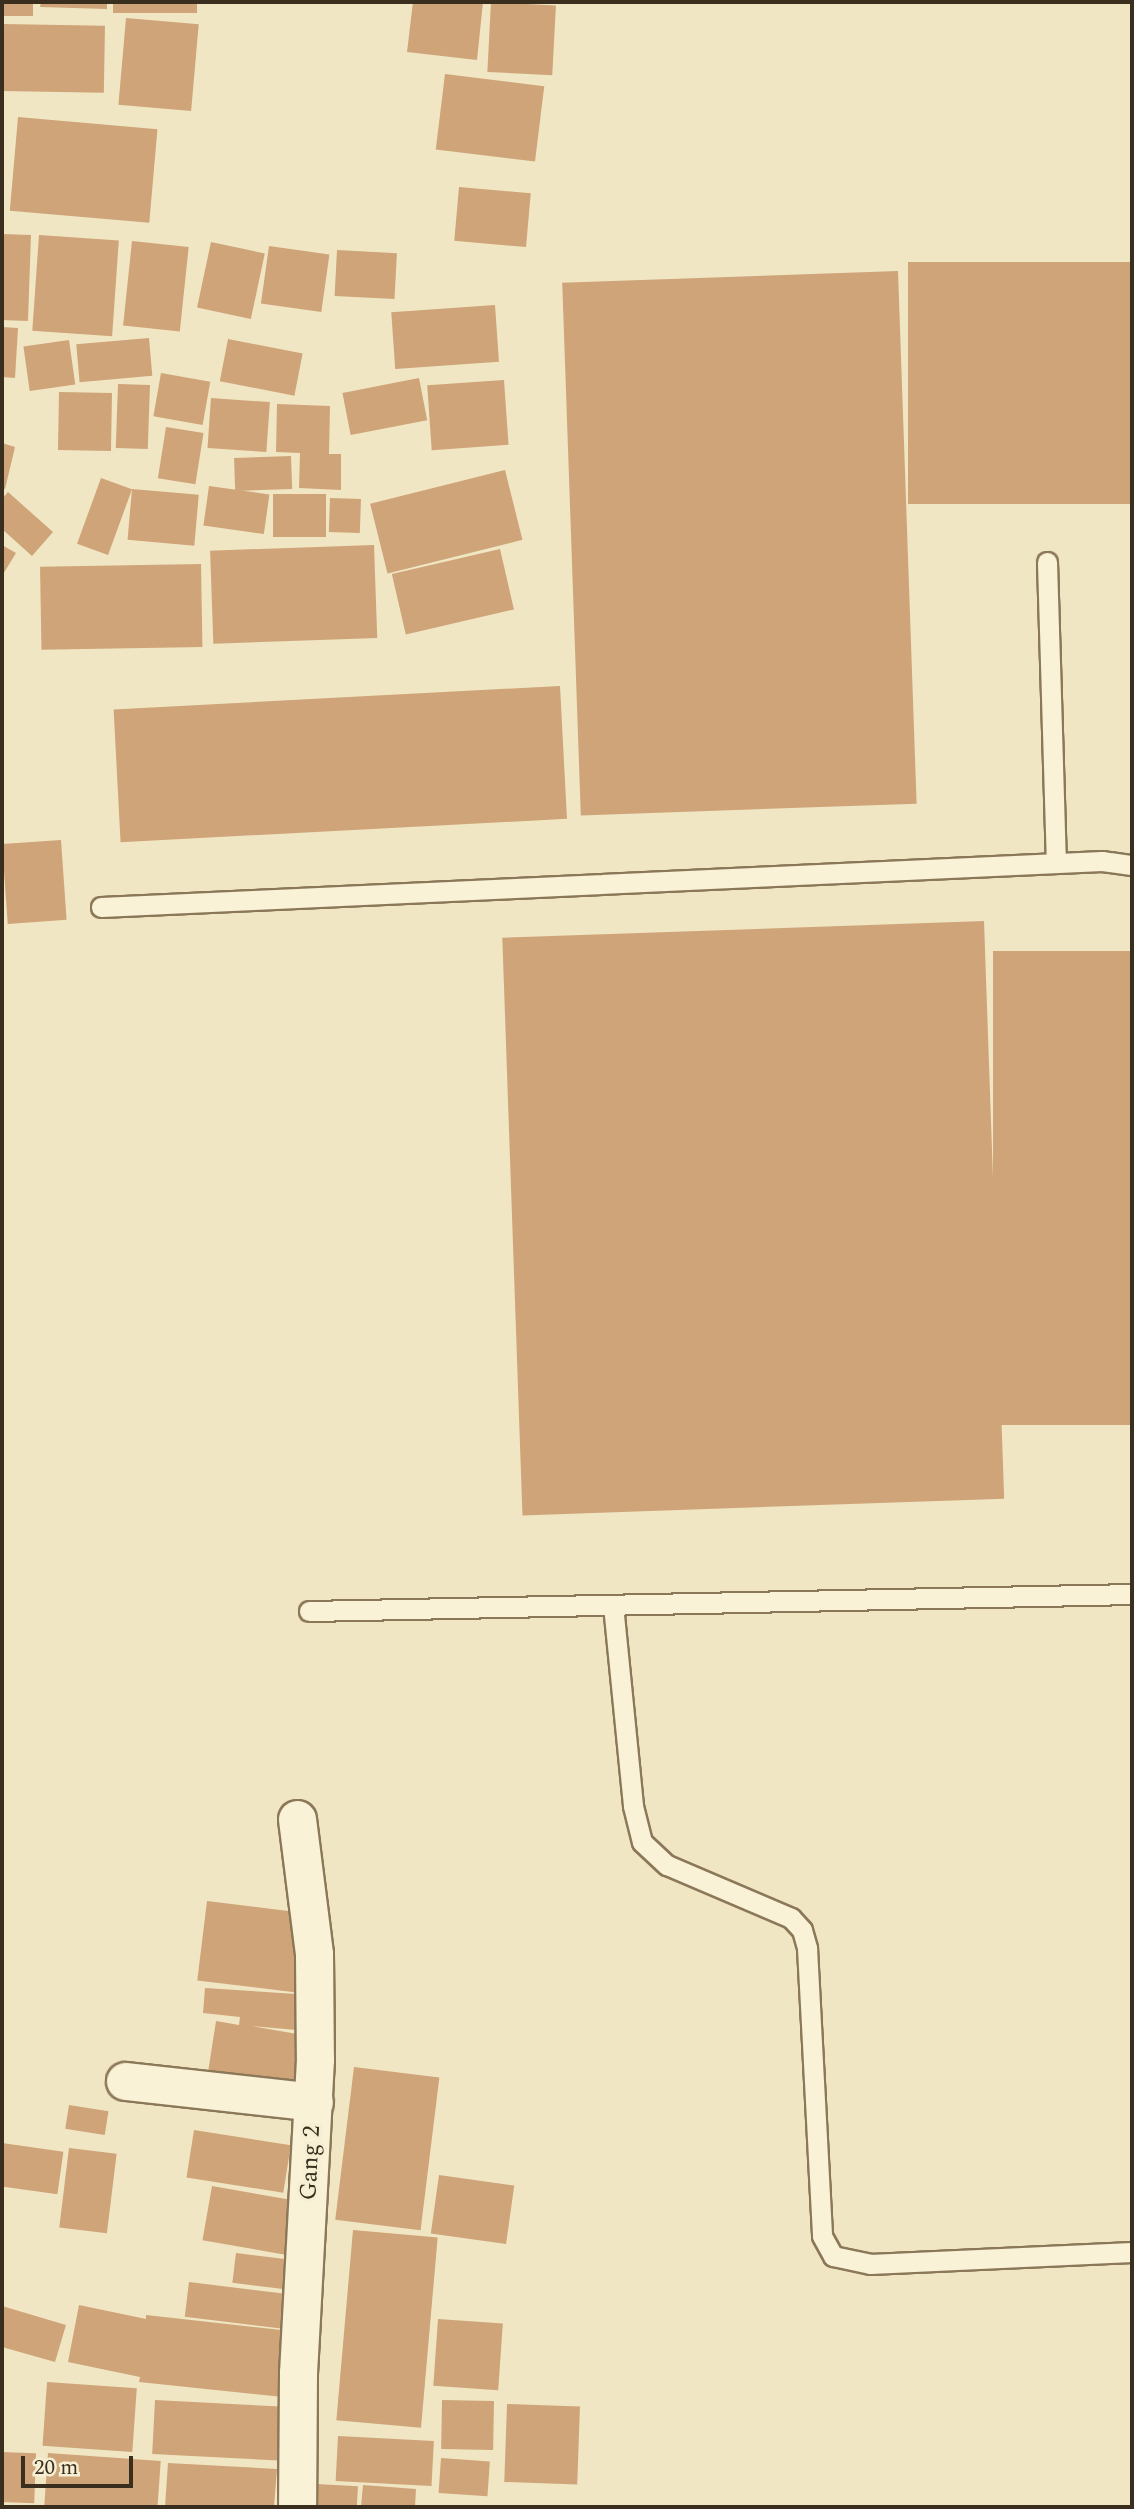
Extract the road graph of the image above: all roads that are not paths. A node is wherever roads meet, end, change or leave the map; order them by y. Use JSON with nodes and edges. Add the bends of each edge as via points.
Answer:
{"nodes":[{"id":1,"x":1047,"y":562,"type":"dead end"},
{"id":2,"x":1056,"y":863,"type":"junction"},
{"id":3,"x":1132,"y":865,"type":"edge"},
{"id":4,"x":101,"y":907,"type":"dead end"},
{"id":5,"x":1132,"y":1594,"type":"edge"},
{"id":6,"x":613,"y":1605,"type":"junction"},
{"id":7,"x":309,"y":1611,"type":"dead end"},
{"id":8,"x":297,"y":1819,"type":"dead end"},
{"id":9,"x":125,"y":2081,"type":"dead end"},
{"id":10,"x":314,"y":2102,"type":"junction"},
{"id":11,"x":1132,"y":2252,"type":"edge"},
{"id":12,"x":297,"y":2507,"type":"edge"}],
"edges":[{"from":1,"to":2,"type":"lane"},
{"from":2,"to":3,"type":"lane"},
{"from":2,"to":4,"type":"lane"},
{"from":5,"to":6,"type":"lane"},
{"from":6,"to":7,"type":"lane"},
{"from":6,"to":11,"type":"lane","via":[[633,1806],[642,1842],[667,1865],[791,1918],[802,1930],[807,1948],[822,2236],[833,2256],[870,2264]]},
{"from":8,"to":10,"type":"street","name":"Gang 2","via":[[314,1954]]},
{"from":9,"to":10,"type":"street"},
{"from":10,"to":12,"type":"street","name":"Gang 2","via":[[299,2373]]}]}
